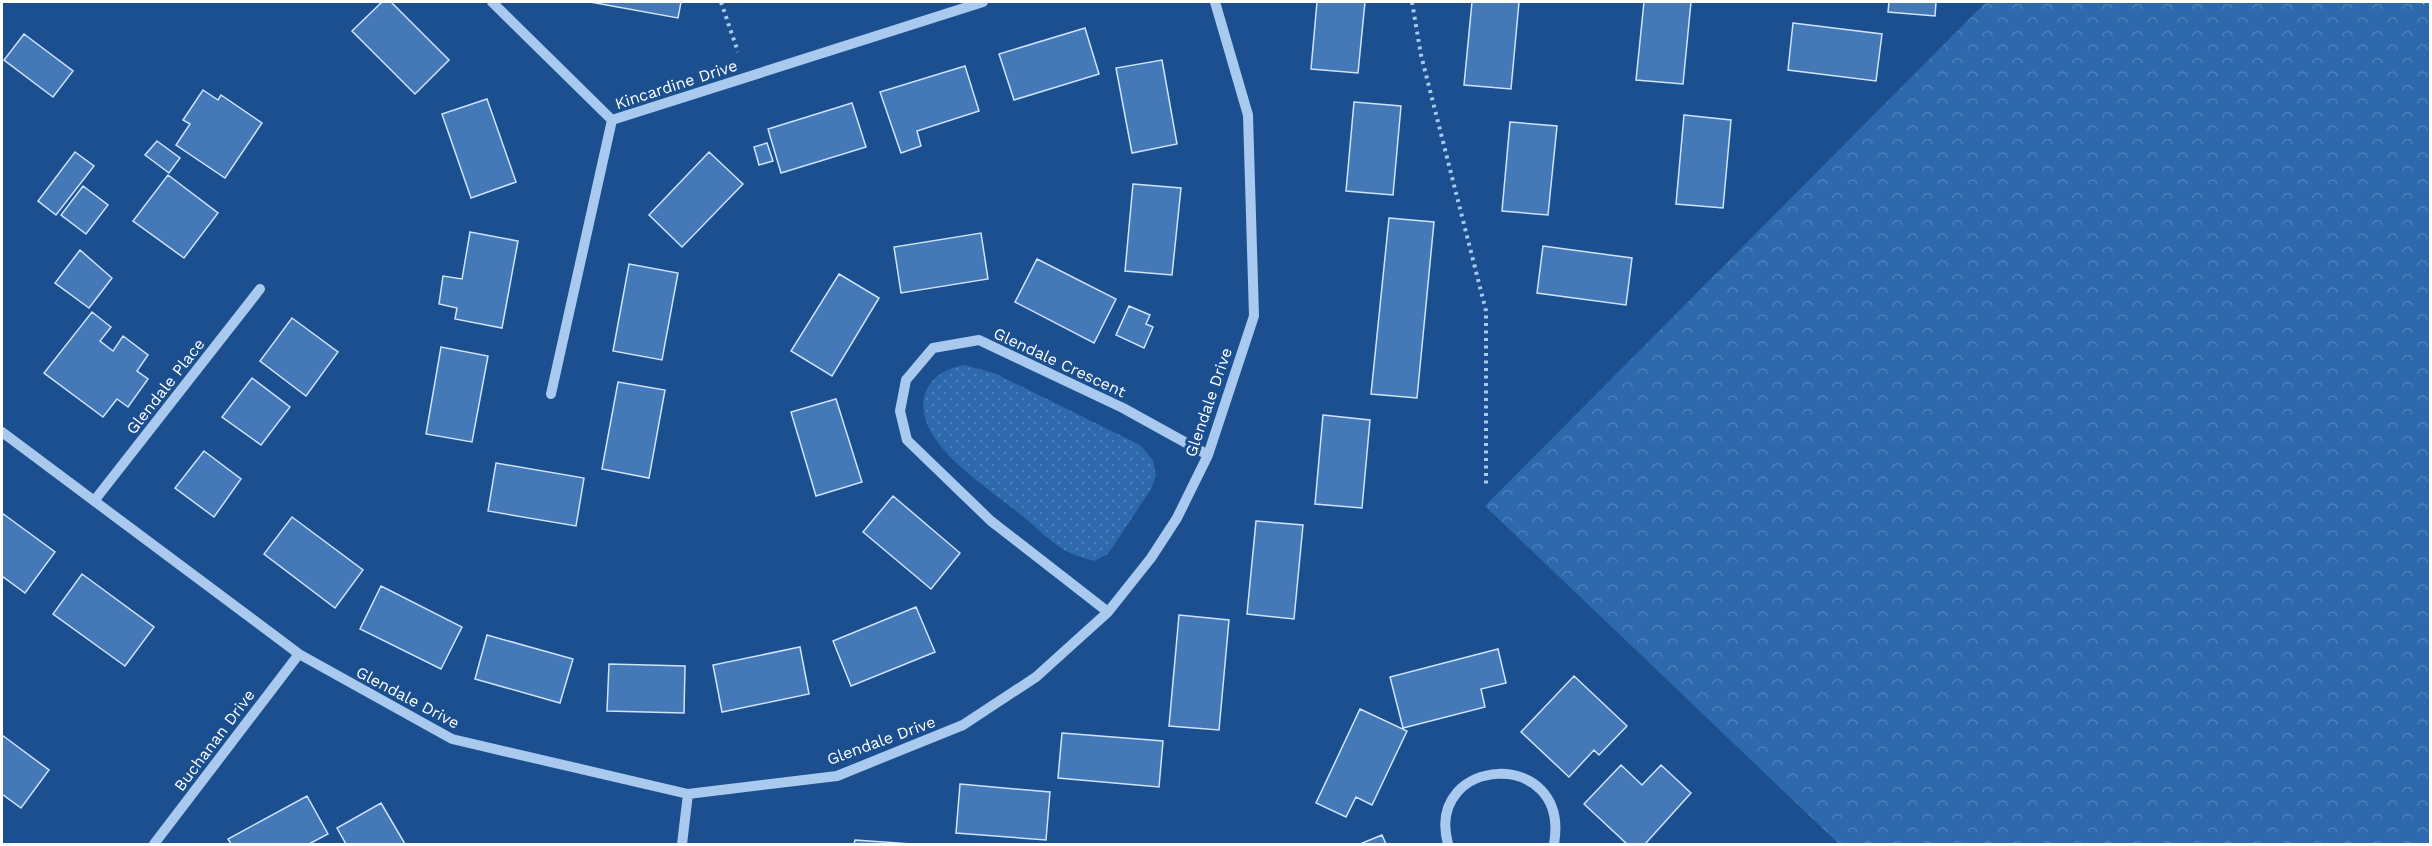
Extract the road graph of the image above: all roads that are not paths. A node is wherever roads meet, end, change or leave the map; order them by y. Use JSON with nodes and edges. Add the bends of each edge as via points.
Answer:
{"nodes":[{"id":1,"x":492,"y":2,"type":"edge"},
{"id":2,"x":983,"y":2,"type":"edge"},
{"id":3,"x":1215,"y":2,"type":"edge"},
{"id":4,"x":612,"y":120,"type":"junction"},
{"id":5,"x":260,"y":288,"type":"dead end"},
{"id":6,"x":551,"y":394,"type":"dead end"},
{"id":7,"x":2,"y":432,"type":"edge"},
{"id":8,"x":1208,"y":455,"type":"junction"},
{"id":9,"x":94,"y":501,"type":"junction"},
{"id":10,"x":1108,"y":612,"type":"junction"},
{"id":11,"x":299,"y":654,"type":"junction"},
{"id":12,"x":688,"y":794,"type":"junction"},
{"id":13,"x":154,"y":844,"type":"edge"},
{"id":14,"x":682,"y":844,"type":"edge"},
{"id":15,"x":1448,"y":844,"type":"edge"},
{"id":16,"x":1554,"y":844,"type":"edge"}],
"edges":[{"from":1,"to":4,"type":"street"},
{"from":2,"to":4,"type":"street","name":"Kincardine Drive"},
{"from":3,"to":8,"type":"street","name":"Glendale Drive","via":[[1248,115],[1254,316]]},
{"from":4,"to":6,"type":"street","name":"Kincardine Drive"},
{"from":5,"to":9,"type":"street","name":"Glendale Place"},
{"from":7,"to":9,"type":"street","name":"Glendale Drive"},
{"from":8,"to":10,"type":"street","name":"Glendale Drive","via":[[1178,518]]},
{"from":8,"to":10,"type":"street","name":"Glendale Crescent","via":[[1123,408],[979,340],[933,348],[906,380],[900,411],[907,440],[991,521]]},
{"from":9,"to":11,"type":"street","name":"Glendale Drive"},
{"from":10,"to":12,"type":"street","name":"Glendale Drive","via":[[1036,677],[963,725],[837,776]]},
{"from":11,"to":12,"type":"street","name":"Glendale Drive","via":[[452,739]]},
{"from":11,"to":13,"type":"street","name":"Buchanan Drive"},
{"from":12,"to":14,"type":"street"},
{"from":15,"to":16,"type":"street","via":[[1444,830],[1446,813],[1457,793],[1474,778],[1492,773],[1509,773],[1533,782],[1545,794],[1556,818]]}]}
